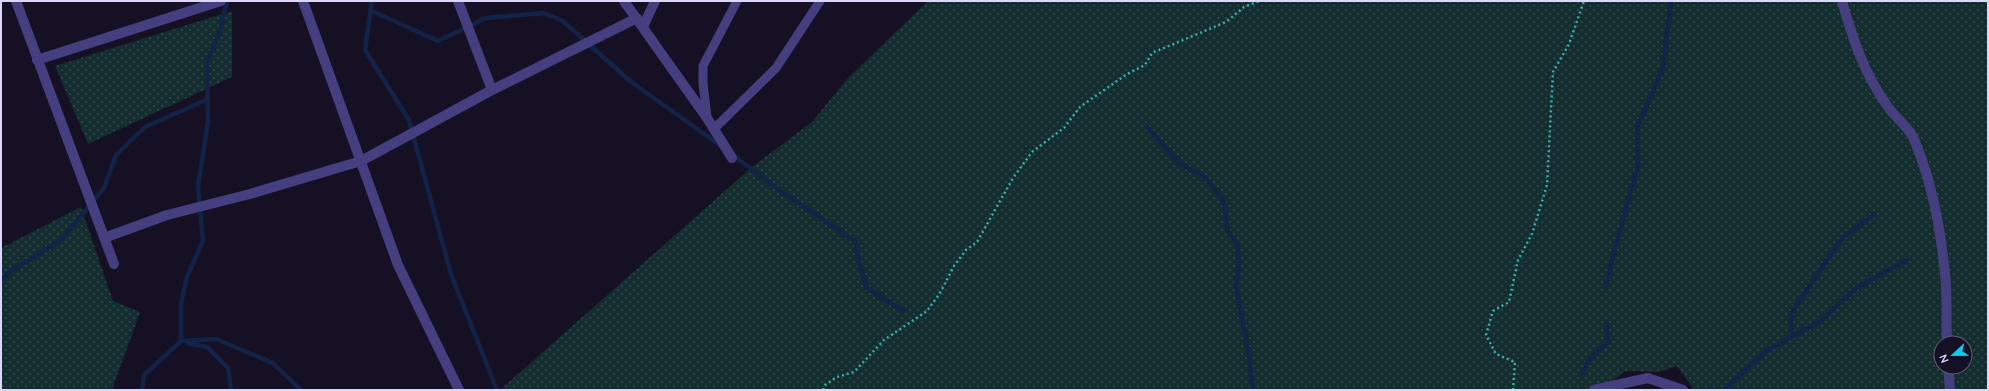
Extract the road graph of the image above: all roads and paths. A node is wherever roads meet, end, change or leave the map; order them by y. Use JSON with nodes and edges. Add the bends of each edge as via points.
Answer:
{"nodes":[{"id":1,"x":16,"y":1,"type":"edge"},
{"id":2,"x":221,"y":1,"type":"edge"},
{"id":3,"x":303,"y":1,"type":"edge"},
{"id":4,"x":458,"y":1,"type":"edge"},
{"id":5,"x":624,"y":1,"type":"edge"},
{"id":6,"x":655,"y":1,"type":"edge"},
{"id":7,"x":737,"y":1,"type":"edge"},
{"id":8,"x":820,"y":1,"type":"edge"},
{"id":9,"x":1259,"y":1,"type":"edge"},
{"id":10,"x":1584,"y":1,"type":"edge"},
{"id":11,"x":1842,"y":1,"type":"edge"},
{"id":12,"x":637,"y":18,"type":"junction"},
{"id":13,"x":643,"y":27,"type":"junction"},
{"id":14,"x":37,"y":60,"type":"junction"},
{"id":15,"x":492,"y":90,"type":"junction"},
{"id":16,"x":707,"y":118,"type":"junction"},
{"id":17,"x":714,"y":129,"type":"junction"},
{"id":18,"x":732,"y":158,"type":"dead end"},
{"id":19,"x":361,"y":161,"type":"junction"},
{"id":20,"x":104,"y":238,"type":"junction"},
{"id":21,"x":114,"y":264,"type":"dead end"},
{"id":22,"x":1947,"y":335,"type":"edge"},
{"id":23,"x":1949,"y":375,"type":"edge"},
{"id":24,"x":459,"y":390,"type":"edge"},
{"id":25,"x":823,"y":390,"type":"edge"},
{"id":26,"x":1512,"y":390,"type":"edge"},
{"id":27,"x":1594,"y":390,"type":"edge"},
{"id":28,"x":1683,"y":390,"type":"edge"},
{"id":29,"x":1950,"y":390,"type":"edge"}],
"edges":[{"from":1,"to":14,"type":"street"},
{"from":2,"to":14,"type":"street"},
{"from":3,"to":19,"type":"street"},
{"from":4,"to":15,"type":"street"},
{"from":5,"to":12,"type":"street"},
{"from":6,"to":13,"type":"street"},
{"from":7,"to":16,"type":"lane","via":[[703,66]]},
{"from":8,"to":17,"type":"lane","via":[[776,68]]},
{"from":9,"to":25,"type":"path","via":[[1244,7],[1226,22],[1152,53],[1145,65],[1127,74],[1080,107],[1064,128],[1032,152],[1013,178],[977,242],[966,250],[954,266],[927,311],[884,340],[854,372],[837,377],[825,385]]},
{"from":10,"to":26,"type":"path","via":[[1569,44],[1554,72],[1547,185],[1532,234],[1518,260],[1509,302],[1493,311],[1486,335],[1496,354],[1515,362]]},
{"from":11,"to":22,"type":"street","via":[[1854,44],[1868,75],[1886,105],[1912,135],[1925,167],[1942,252],[1946,285]]},
{"from":12,"to":13,"type":"street"},
{"from":12,"to":15,"type":"street"},
{"from":13,"to":16,"type":"street"},
{"from":14,"to":20,"type":"street"},
{"from":15,"to":19,"type":"street"},
{"from":16,"to":17,"type":"street"},
{"from":17,"to":18,"type":"street"},
{"from":19,"to":20,"type":"street","via":[[250,194],[167,215]]},
{"from":19,"to":24,"type":"street","via":[[398,265]]},
{"from":20,"to":21,"type":"street"},
{"from":23,"to":29,"type":"street"},
{"from":27,"to":28,"type":"street","via":[[1648,378]]}]}
